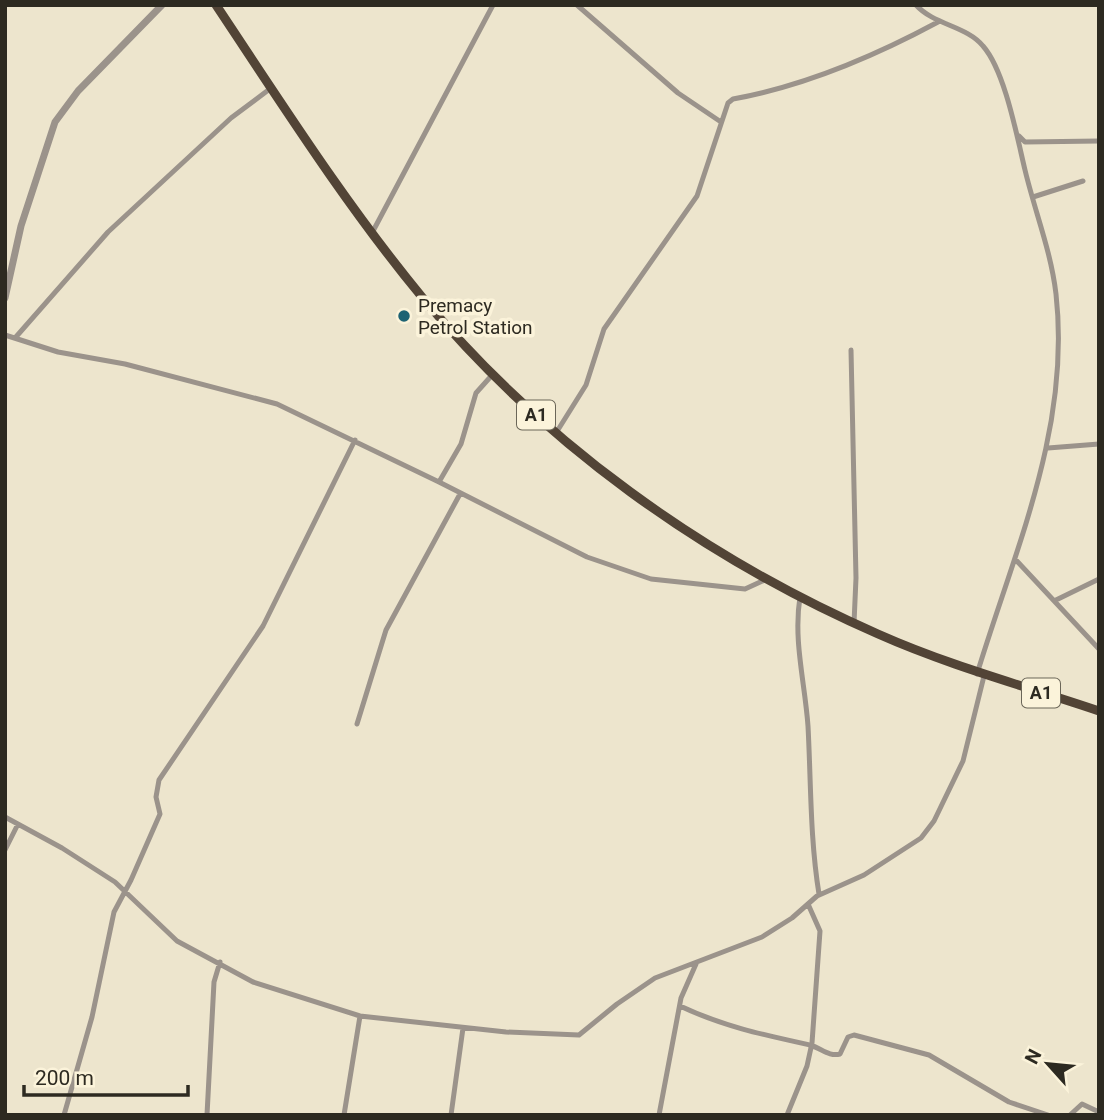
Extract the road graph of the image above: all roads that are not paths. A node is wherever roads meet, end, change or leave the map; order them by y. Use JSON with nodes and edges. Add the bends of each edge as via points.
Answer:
{"nodes":[{"id":1,"x":162,"y":5,"type":"edge"},
{"id":2,"x":216,"y":5,"type":"edge"},
{"id":3,"x":493,"y":5,"type":"edge"},
{"id":4,"x":577,"y":5,"type":"edge"},
{"id":5,"x":916,"y":5,"type":"edge"},
{"id":6,"x":938,"y":22,"type":"junction"},
{"id":7,"x":271,"y":88,"type":"junction"},
{"id":8,"x":721,"y":122,"type":"junction"},
{"id":9,"x":1017,"y":134,"type":"junction"},
{"id":10,"x":1099,"y":141,"type":"edge"},
{"id":11,"x":1083,"y":181,"type":"dead end"},
{"id":12,"x":1033,"y":197,"type":"junction"},
{"id":13,"x":372,"y":233,"type":"junction"},
{"id":14,"x":5,"y":298,"type":"edge"},
{"id":15,"x":5,"y":335,"type":"edge"},
{"id":16,"x":15,"y":338,"type":"junction"},
{"id":17,"x":851,"y":350,"type":"dead end"},
{"id":18,"x":493,"y":374,"type":"junction"},
{"id":19,"x":556,"y":433,"type":"junction"},
{"id":20,"x":355,"y":440,"type":"junction"},
{"id":21,"x":1099,"y":444,"type":"edge"},
{"id":22,"x":1048,"y":448,"type":"junction"},
{"id":23,"x":439,"y":482,"type":"junction"},
{"id":24,"x":460,"y":494,"type":"junction"},
{"id":25,"x":1015,"y":559,"type":"junction"},
{"id":26,"x":767,"y":579,"type":"junction"},
{"id":27,"x":1099,"y":579,"type":"edge"},
{"id":28,"x":800,"y":597,"type":"junction"},
{"id":29,"x":1056,"y":600,"type":"junction"},
{"id":30,"x":854,"y":624,"type":"junction"},
{"id":31,"x":1099,"y":649,"type":"edge"},
{"id":32,"x":981,"y":675,"type":"junction"},
{"id":33,"x":1099,"y":711,"type":"edge"},
{"id":34,"x":357,"y":724,"type":"dead end"},
{"id":35,"x":5,"y":817,"type":"edge"},
{"id":36,"x":18,"y":824,"type":"junction"},
{"id":37,"x":5,"y":850,"type":"edge"},
{"id":38,"x":125,"y":891,"type":"junction"},
{"id":39,"x":820,"y":894,"type":"junction"},
{"id":40,"x":808,"y":904,"type":"junction"},
{"id":41,"x":220,"y":962,"type":"junction"},
{"id":42,"x":696,"y":964,"type":"junction"},
{"id":43,"x":680,"y":1006,"type":"junction"},
{"id":44,"x":360,"y":1016,"type":"junction"},
{"id":45,"x":463,"y":1028,"type":"junction"},
{"id":46,"x":811,"y":1046,"type":"junction"},
{"id":47,"x":1099,"y":1112,"type":"edge"},
{"id":48,"x":64,"y":1115,"type":"edge"},
{"id":49,"x":207,"y":1115,"type":"edge"},
{"id":50,"x":344,"y":1115,"type":"edge"},
{"id":51,"x":451,"y":1115,"type":"edge"},
{"id":52,"x":659,"y":1115,"type":"edge"},
{"id":53,"x":787,"y":1115,"type":"edge"},
{"id":54,"x":1048,"y":1115,"type":"edge"},
{"id":55,"x":1070,"y":1115,"type":"edge"}],
"edges":[{"from":1,"to":14,"type":"street","via":[[55,122],[21,226]]},
{"from":2,"to":7,"type":"highway","number":"A1"},
{"from":3,"to":13,"type":"street"},
{"from":4,"to":8,"type":"street","via":[[678,93]]},
{"from":5,"to":6,"type":"street"},
{"from":6,"to":8,"type":"street","via":[[890,48],[791,88],[733,99]]},
{"from":6,"to":9,"type":"street","via":[[978,40],[988,52]]},
{"from":7,"to":13,"type":"highway","number":"A1"},
{"from":7,"to":16,"type":"street","via":[[108,232]]},
{"from":8,"to":19,"type":"street","via":[[697,196],[604,329],[586,385]]},
{"from":9,"to":10,"type":"street","via":[[1025,142]]},
{"from":9,"to":12,"type":"street"},
{"from":11,"to":12,"type":"street"},
{"from":12,"to":22,"type":"street","via":[[1052,269],[1057,310]]},
{"from":13,"to":18,"type":"highway","number":"A1","via":[[424,299]]},
{"from":15,"to":16,"type":"street"},
{"from":16,"to":20,"type":"street","via":[[261,399]]},
{"from":17,"to":30,"type":"street"},
{"from":18,"to":19,"type":"highway","number":"A1"},
{"from":18,"to":23,"type":"street","via":[[476,393],[461,444]]},
{"from":19,"to":26,"type":"highway","number":"A1","via":[[662,514]]},
{"from":20,"to":23,"type":"street"},
{"from":20,"to":38,"type":"street","via":[[263,626],[165,769],[157,789],[158,819]]},
{"from":21,"to":22,"type":"street"},
{"from":22,"to":25,"type":"street"},
{"from":23,"to":24,"type":"street"},
{"from":24,"to":26,"type":"street","via":[[587,557],[658,581],[745,589]]},
{"from":24,"to":34,"type":"street","via":[[386,630]]},
{"from":25,"to":29,"type":"street"},
{"from":25,"to":32,"type":"street"},
{"from":26,"to":28,"type":"highway","number":"A1"},
{"from":27,"to":29,"type":"street"},
{"from":28,"to":30,"type":"highway","number":"A1"},
{"from":28,"to":39,"type":"street","via":[[798,636]]},
{"from":29,"to":31,"type":"street"},
{"from":30,"to":32,"type":"highway","number":"A1"},
{"from":32,"to":33,"type":"highway","number":"A1"},
{"from":32,"to":39,"type":"street","via":[[967,750],[929,830],[892,859],[849,884]]},
{"from":35,"to":36,"type":"street"},
{"from":36,"to":37,"type":"street"},
{"from":36,"to":38,"type":"street"},
{"from":38,"to":41,"type":"street","via":[[177,941]]},
{"from":38,"to":48,"type":"street","via":[[110,923],[92,1017]]},
{"from":39,"to":40,"type":"street"},
{"from":40,"to":42,"type":"street","via":[[762,937]]},
{"from":40,"to":46,"type":"street","via":[[820,936]]},
{"from":41,"to":44,"type":"street","via":[[253,982]]},
{"from":41,"to":49,"type":"street","via":[[215,976]]},
{"from":42,"to":43,"type":"street"},
{"from":42,"to":45,"type":"street","via":[[643,985],[579,1035]]},
{"from":43,"to":46,"type":"street","via":[[719,1025]]},
{"from":43,"to":52,"type":"street"},
{"from":44,"to":45,"type":"street"},
{"from":44,"to":50,"type":"street"},
{"from":45,"to":51,"type":"street"},
{"from":46,"to":53,"type":"street"},
{"from":46,"to":54,"type":"street","via":[[839,1055],[848,1037],[854,1035],[908,1047],[1009,1102]]},
{"from":47,"to":55,"type":"street","via":[[1082,1104]]}]}
